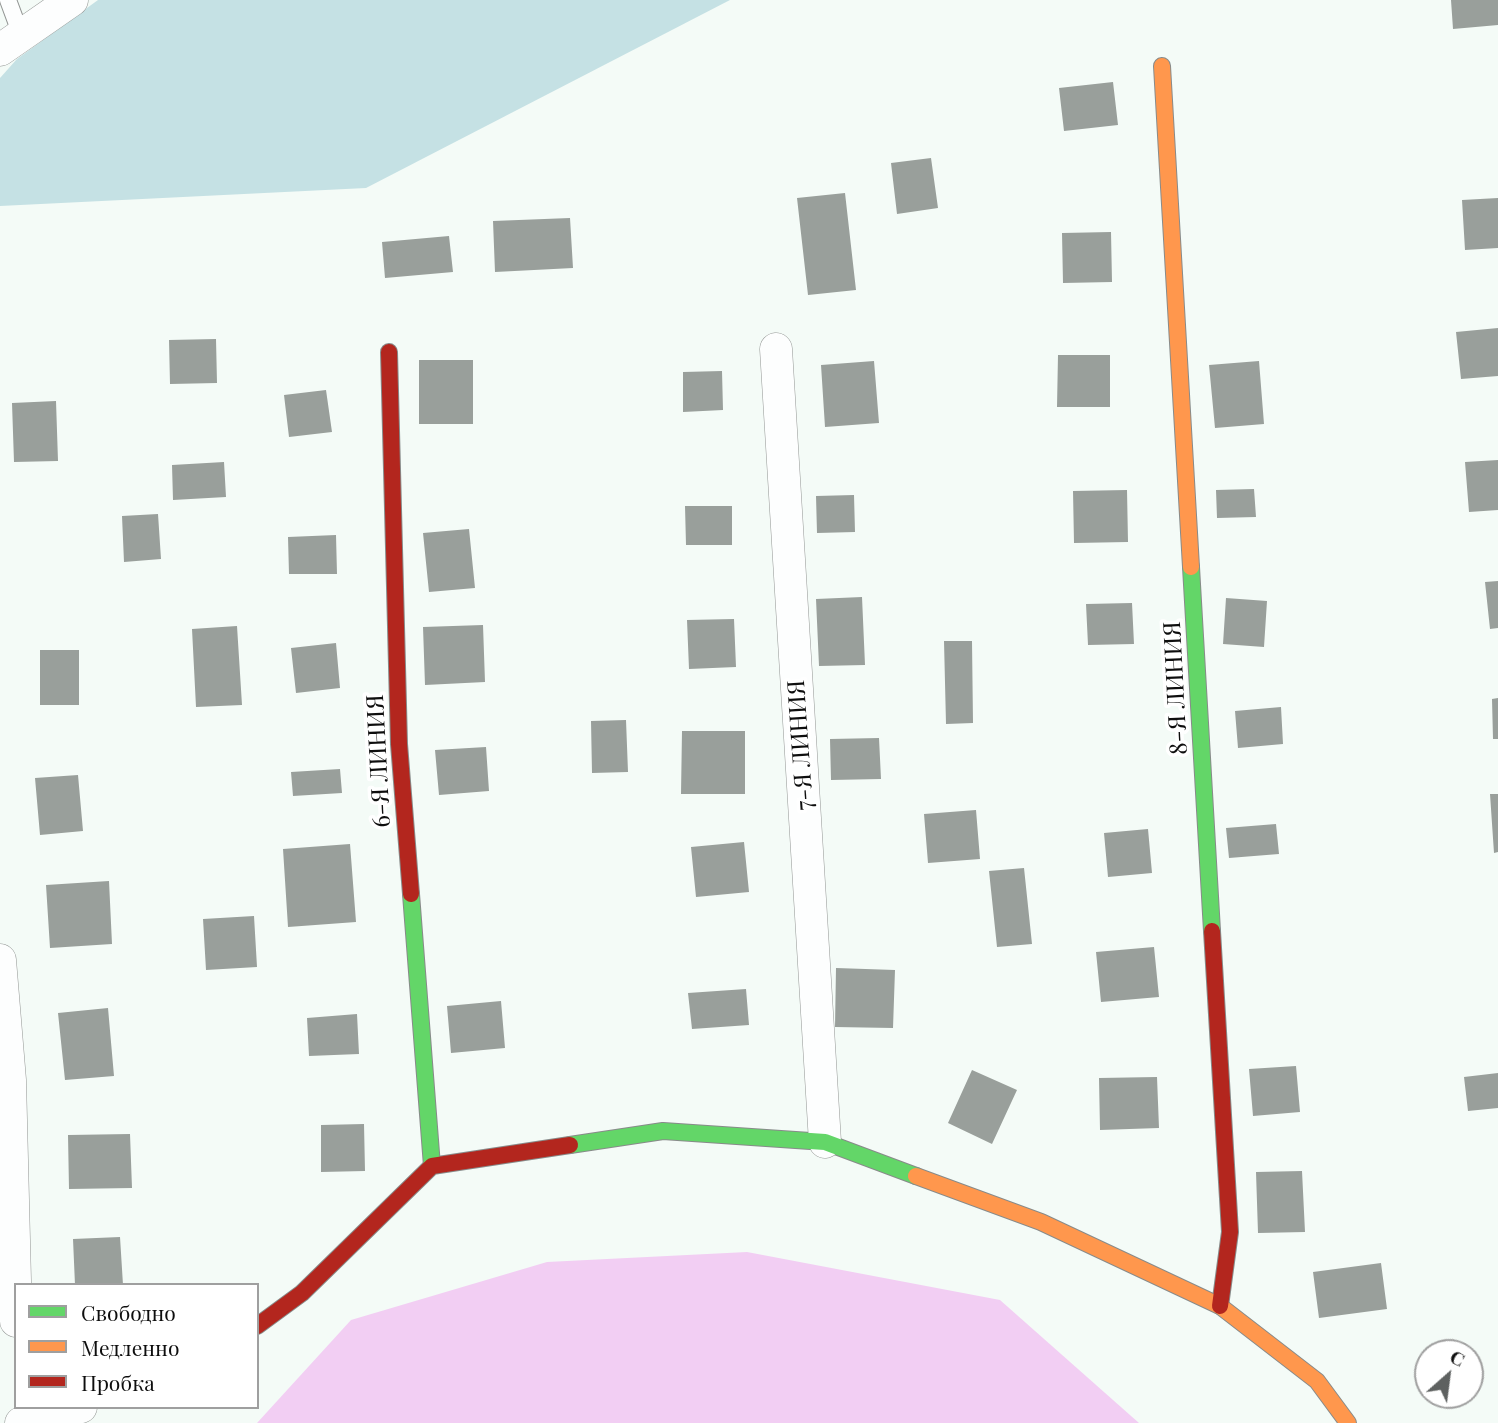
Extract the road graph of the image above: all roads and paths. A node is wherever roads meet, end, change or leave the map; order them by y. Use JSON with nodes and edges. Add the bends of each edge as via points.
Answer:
{"nodes":[{"id":1,"x":8,"y":0,"type":"edge"},
{"id":2,"x":72,"y":0,"type":"edge"},
{"id":3,"x":10,"y":43,"type":"edge"},
{"id":4,"x":1162,"y":66,"type":"dead end"},
{"id":5,"x":776,"y":349,"type":"dead end"},
{"id":6,"x":389,"y":352,"type":"dead end"},
{"id":7,"x":0,"y":960,"type":"edge"},
{"id":8,"x":825,"y":1142,"type":"junction"},
{"id":9,"x":432,"y":1166,"type":"junction"},
{"id":10,"x":15,"y":1283,"type":"edge"},
{"id":11,"x":1220,"y":1307,"type":"junction"},
{"id":12,"x":259,"y":1325,"type":"edge"},
{"id":13,"x":0,"y":1406,"type":"edge"},
{"id":14,"x":74,"y":1409,"type":"edge"},
{"id":15,"x":21,"y":1423,"type":"edge"},
{"id":16,"x":1348,"y":1423,"type":"edge"}],
"edges":[{"from":1,"to":3,"type":"lane"},
{"from":2,"to":3,"type":"street"},
{"from":4,"to":11,"type":"street","name":"8-Я ЛИНИЯ","via":[[1230,1232]]},
{"from":5,"to":8,"type":"street","name":"7-Я ЛИНИЯ"},
{"from":6,"to":9,"type":"street","name":"6-Я ЛИНИЯ","via":[[399,744]]},
{"from":7,"to":10,"type":"street","via":[[10,1080]]},
{"from":8,"to":9,"type":"street","via":[[663,1131]]},
{"from":8,"to":11,"type":"street","via":[[1041,1222]]},
{"from":9,"to":12,"type":"street","via":[[302,1293]]},
{"from":11,"to":16,"type":"street","via":[[1317,1381]]},
{"from":13,"to":15,"type":"street"},
{"from":14,"to":15,"type":"street"}]}
